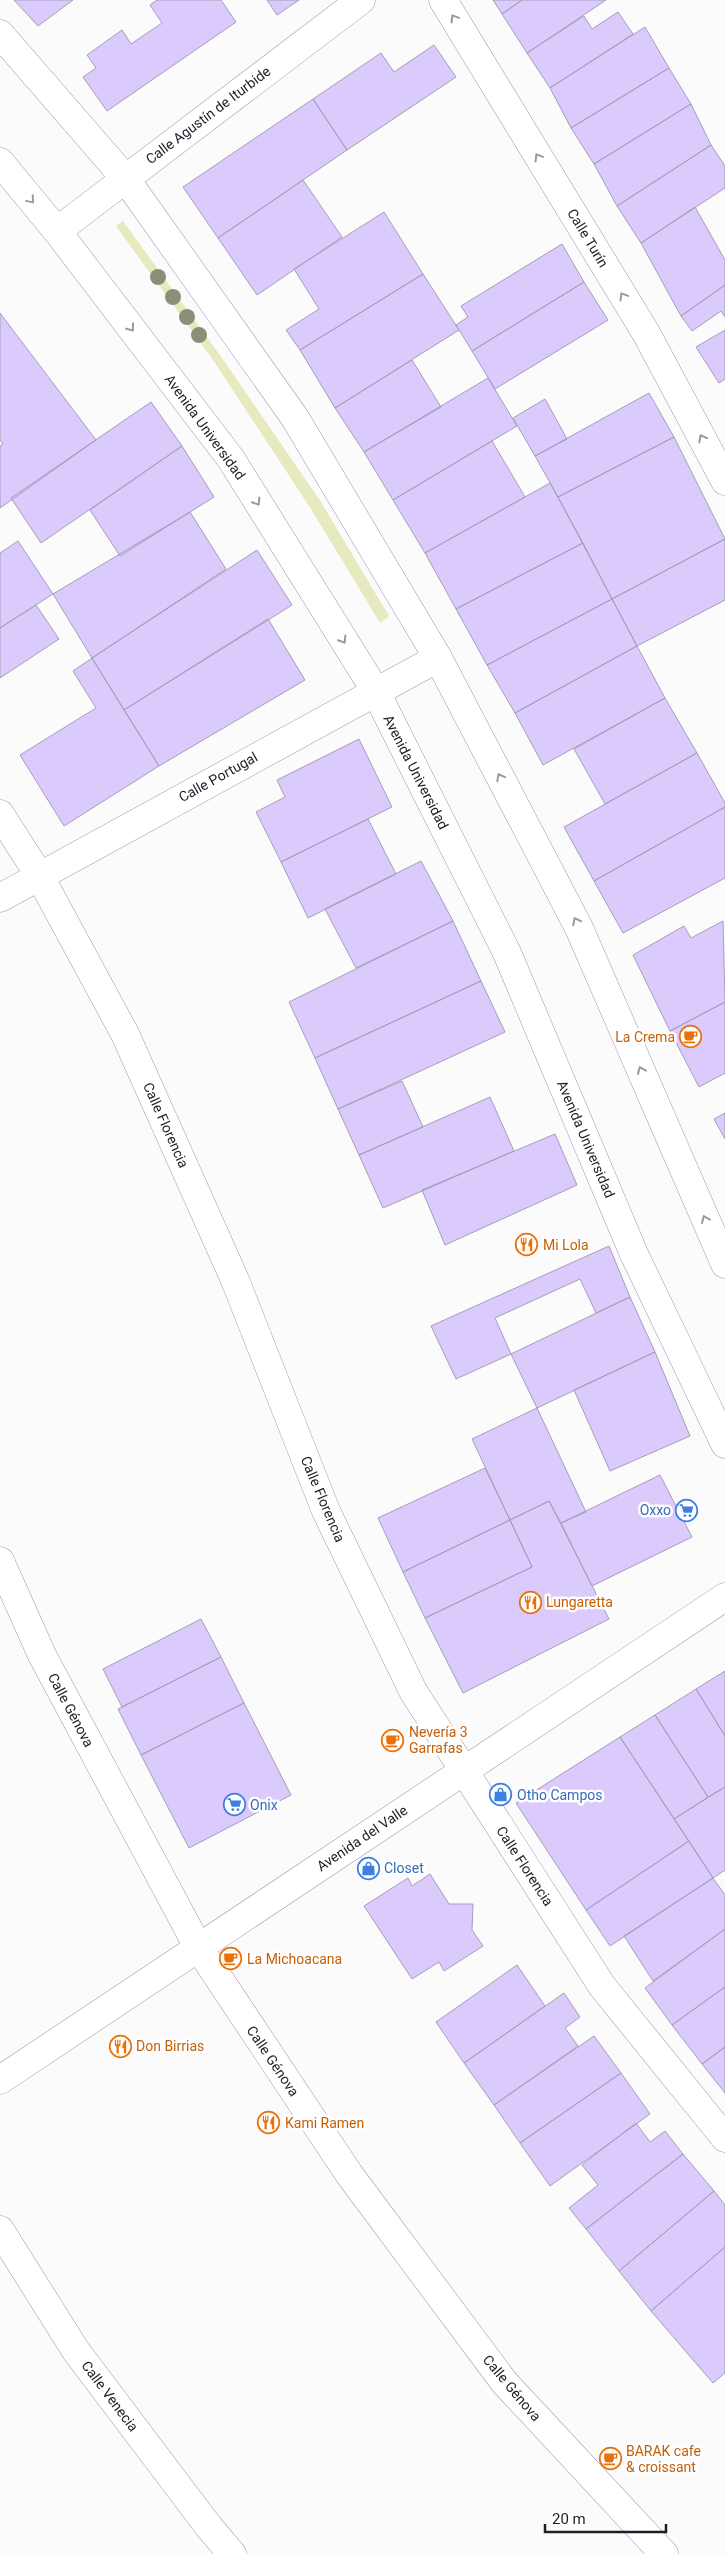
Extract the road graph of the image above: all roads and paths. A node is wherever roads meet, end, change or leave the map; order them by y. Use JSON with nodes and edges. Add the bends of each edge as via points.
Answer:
{"nodes":[{"id":1,"x":361,"y":0,"type":"edge"},
{"id":2,"x":443,"y":0,"type":"edge"},
{"id":3,"x":0,"y":34,"type":"edge"},
{"id":4,"x":0,"y":162,"type":"edge"},
{"id":5,"x":125,"y":178,"type":"junction"},
{"id":6,"x":57,"y":231,"type":"junction"},
{"id":7,"x":725,"y":480,"type":"edge"},
{"id":8,"x":438,"y":658,"type":"junction"},
{"id":9,"x":375,"y":690,"type":"junction"},
{"id":10,"x":0,"y":814,"type":"edge"},
{"id":11,"x":39,"y":876,"type":"junction"},
{"id":12,"x":0,"y":898,"type":"edge"},
{"id":13,"x":725,"y":1264,"type":"edge"},
{"id":14,"x":725,"y":1444,"type":"edge"},
{"id":15,"x":0,"y":1562,"type":"edge"},
{"id":16,"x":725,"y":1596,"type":"edge"},
{"id":17,"x":463,"y":1770,"type":"junction"},
{"id":18,"x":198,"y":1948,"type":"junction"},
{"id":19,"x":0,"y":2080,"type":"edge"},
{"id":20,"x":725,"y":2138,"type":"edge"},
{"id":21,"x":0,"y":2230,"type":"edge"},
{"id":22,"x":232,"y":2554,"type":"edge"},
{"id":23,"x":664,"y":2554,"type":"edge"}],
"edges":[{"from":1,"to":5,"type":"street","name":"Calle Agustín de Iturbide"},
{"from":7,"to":2,"type":"street","name":"Calle Turín","one_way":true,"via":[[646,333]]},
{"from":3,"to":5,"type":"street"},
{"from":4,"to":6,"type":"street","name":"Avenida Universidad","one_way":true},
{"from":5,"to":6,"type":"street","name":"Calle Agustín de Iturbide"},
{"from":5,"to":8,"type":"street","via":[[295,418]]},
{"from":6,"to":9,"type":"street","name":"Avenida Universidad","one_way":true,"via":[[231,459]]},
{"from":8,"to":9,"type":"street","name":"Calle Portugal"},
{"from":13,"to":8,"type":"street","one_way":true,"via":[[579,928]]},
{"from":9,"to":11,"type":"street","name":"Calle Portugal"},
{"from":9,"to":14,"type":"street","name":"Avenida Universidad","via":[[507,952],[634,1254]]},
{"from":10,"to":11,"type":"street","name":"Calle Florencia"},
{"from":11,"to":12,"type":"street","name":"Calle Portugal"},
{"from":11,"to":17,"type":"street","name":"Calle Florencia","via":[[129,1043],[235,1280],[326,1511],[413,1691]]},
{"from":15,"to":18,"type":"street","name":"Calle Génova","via":[[42,1654]]},
{"from":16,"to":17,"type":"street","name":"Avenida del Valle"},
{"from":17,"to":18,"type":"street","name":"Avenida del Valle"},
{"from":17,"to":20,"type":"street","name":"Calle Florencia","via":[[602,1986]]},
{"from":18,"to":19,"type":"street","name":"Avenida del Valle"},
{"from":18,"to":23,"type":"street","name":"Calle Génova","via":[[349,2174],[504,2382]]},
{"from":21,"to":22,"type":"street","name":"Calle Venecia","via":[[76,2351]]}]}
